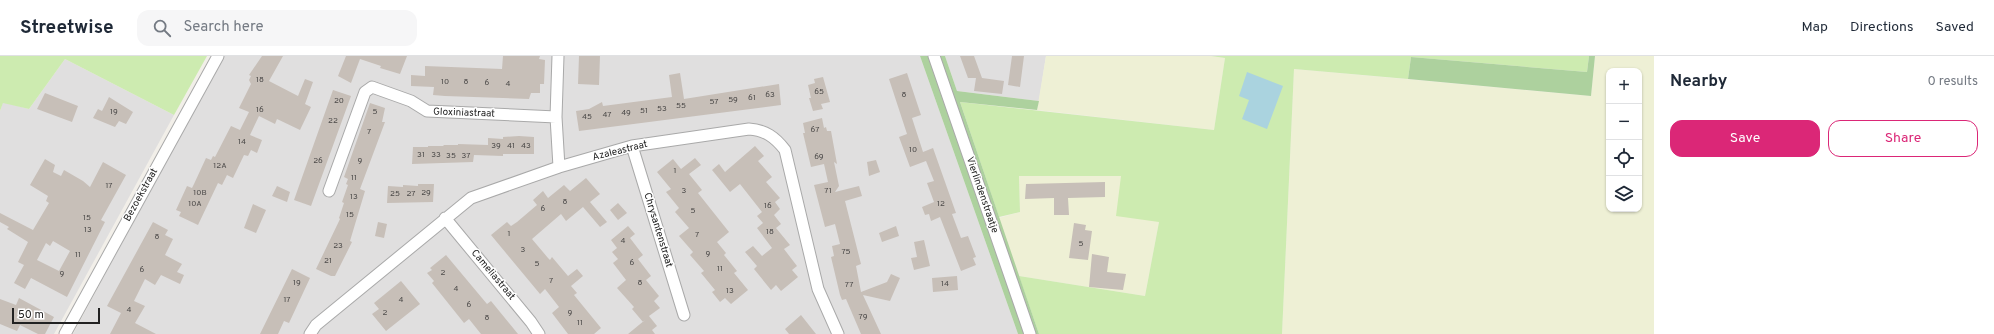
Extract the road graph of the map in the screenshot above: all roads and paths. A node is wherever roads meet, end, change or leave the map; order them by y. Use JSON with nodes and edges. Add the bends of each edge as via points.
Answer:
{"nodes":[{"id":1,"x":218,"y":56,"type":"edge"},
{"id":2,"x":558,"y":56,"type":"edge"},
{"id":3,"x":934,"y":56,"type":"edge"},
{"id":4,"x":556,"y":117,"type":"junction"},
{"id":5,"x":632,"y":146,"type":"junction"},
{"id":6,"x":559,"y":167,"type":"junction"},
{"id":7,"x":329,"y":191,"type":"dead end"},
{"id":8,"x":445,"y":218,"type":"junction"},
{"id":9,"x":684,"y":314,"type":"dead end"},
{"id":10,"x":65,"y":334,"type":"edge"},
{"id":11,"x":310,"y":334,"type":"edge"},
{"id":12,"x":538,"y":334,"type":"edge"},
{"id":13,"x":838,"y":334,"type":"edge"},
{"id":14,"x":1030,"y":334,"type":"edge"}],
"edges":[{"from":1,"to":10,"type":"street","name":"Bezoekstraat"},
{"from":2,"to":4,"type":"street"},
{"from":3,"to":14,"type":"street","name":"Vierlindenstraatje"},
{"from":4,"to":6,"type":"street"},
{"from":4,"to":7,"type":"street","name":"Gloxiniastraat","via":[[427,111],[411,101],[372,87],[365,92]]},
{"from":5,"to":6,"type":"street","name":"Azaleastraat"},
{"from":5,"to":9,"type":"street","name":"Chrysantenstraat"},
{"from":5,"to":13,"type":"street","name":"Azaleastraat","via":[[749,129],[760,130],[778,140],[788,160],[818,289]]},
{"from":6,"to":8,"type":"street","name":"Azaleastraat","via":[[471,198]]},
{"from":8,"to":11,"type":"street","name":"Azaleastraat","via":[[316,325]]},
{"from":8,"to":12,"type":"street","name":"Cameliastraat","via":[[531,322]]}]}
